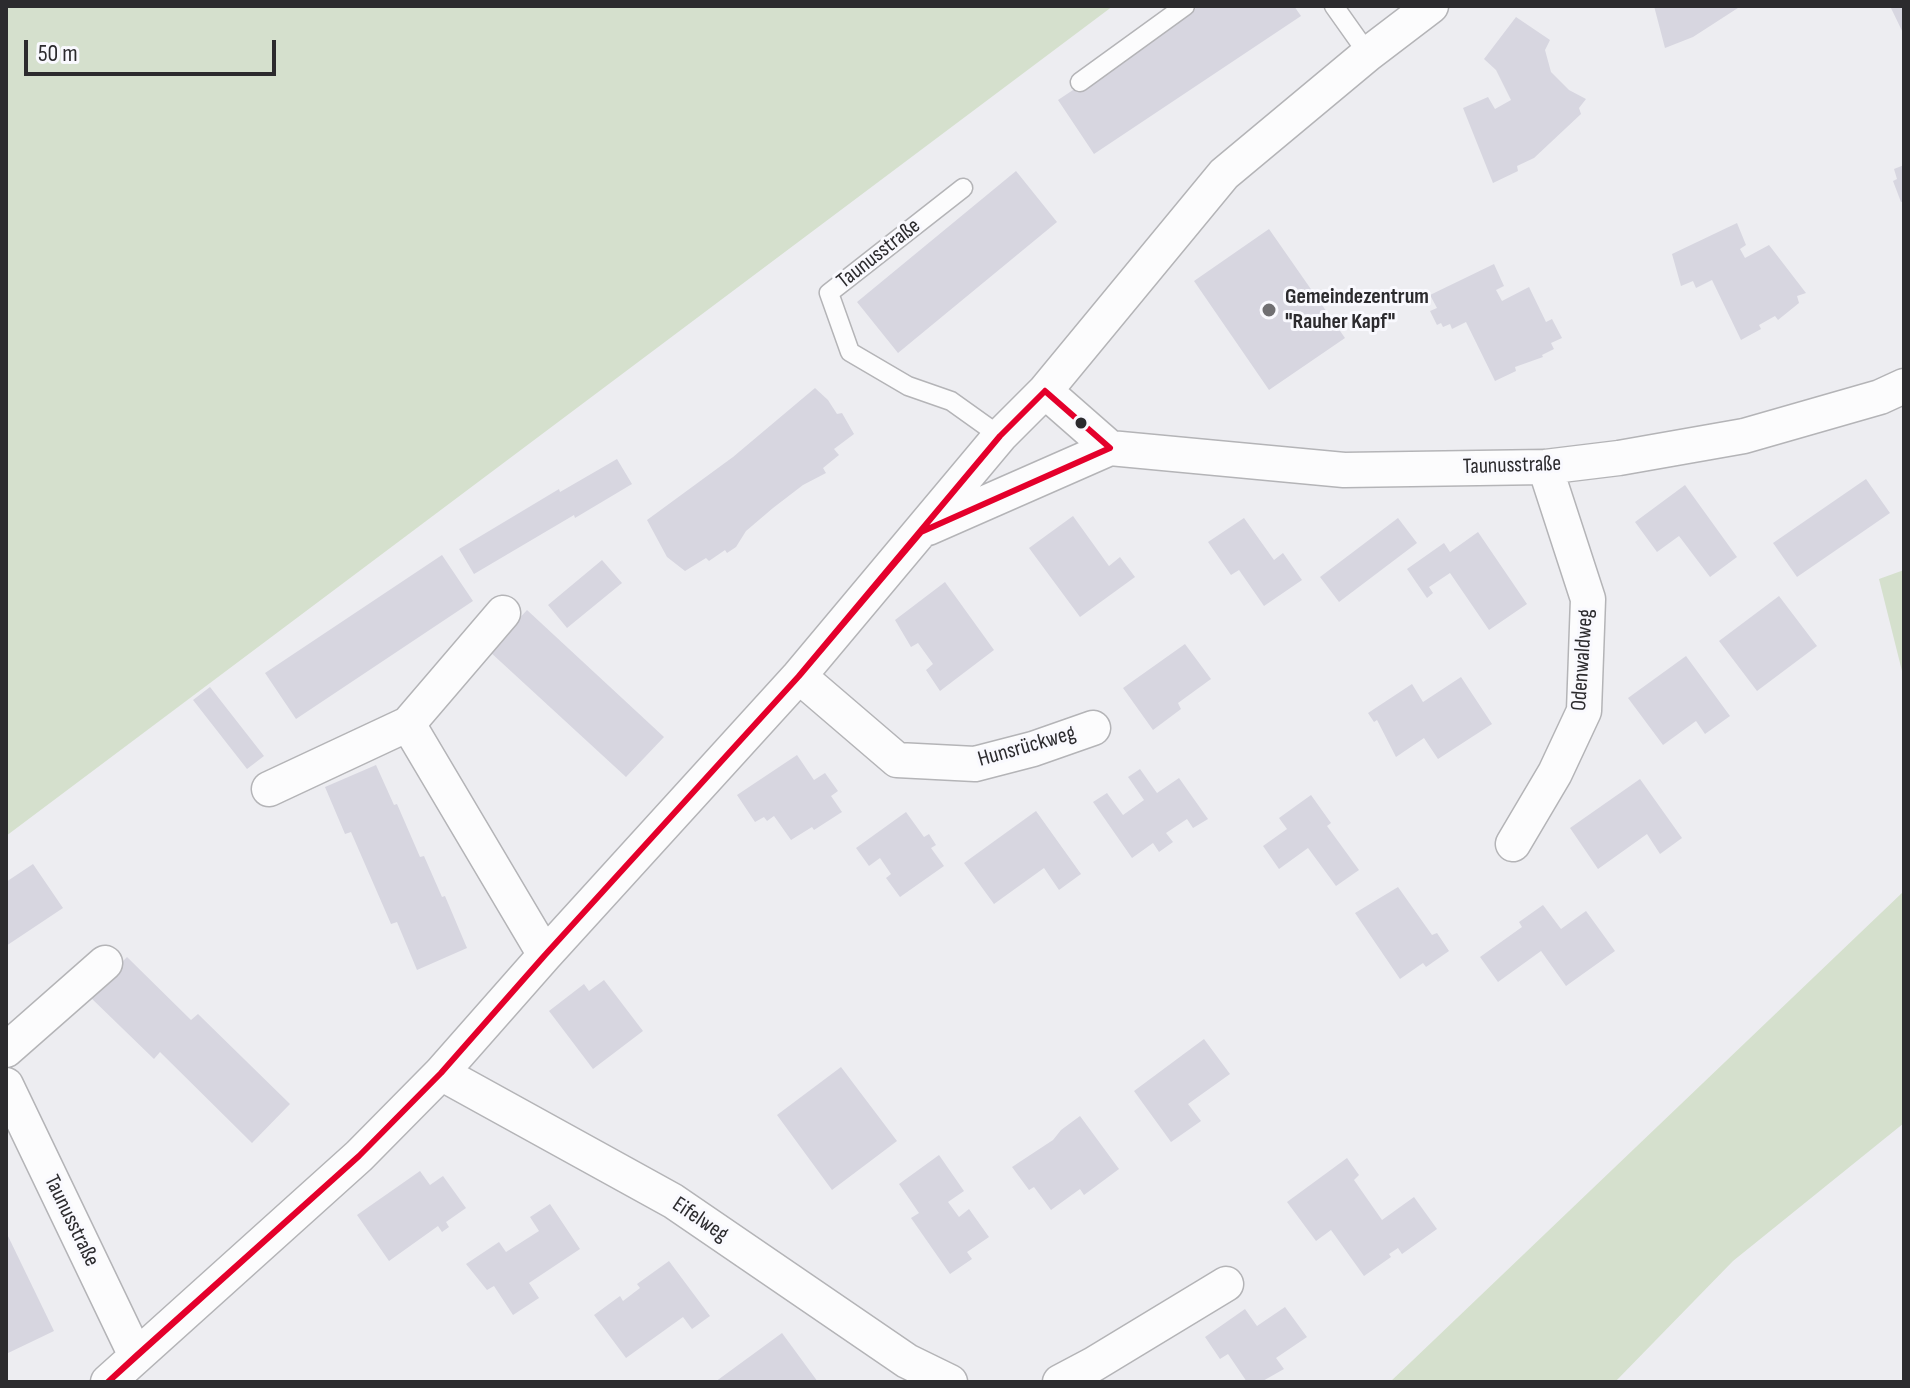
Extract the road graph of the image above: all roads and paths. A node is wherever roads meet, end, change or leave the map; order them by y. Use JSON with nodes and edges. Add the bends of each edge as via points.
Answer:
{"nodes":[{"id":1,"x":1185,"y":6,"type":"edge"},
{"id":2,"x":1334,"y":6,"type":"edge"},
{"id":3,"x":1431,"y":6,"type":"edge"},
{"id":4,"x":1368,"y":54,"type":"junction"},
{"id":5,"x":1080,"y":82,"type":"dead end"},
{"id":6,"x":963,"y":188,"type":"dead end"},
{"id":7,"x":1904,"y":386,"type":"edge"},
{"id":8,"x":1045,"y":391,"type":"junction"},
{"id":9,"x":1000,"y":436,"type":"junction"},
{"id":10,"x":1110,"y":448,"type":"junction"},
{"id":11,"x":1545,"y":467,"type":"junction"},
{"id":12,"x":921,"y":532,"type":"junction"},
{"id":13,"x":503,"y":613,"type":"dead end"},
{"id":14,"x":799,"y":676,"type":"junction"},
{"id":15,"x":408,"y":724,"type":"junction"},
{"id":16,"x":1093,"y":728,"type":"dead end"},
{"id":17,"x":269,"y":789,"type":"dead end"},
{"id":18,"x":1513,"y":844,"type":"dead end"},
{"id":19,"x":545,"y":955,"type":"junction"},
{"id":20,"x":105,"y":963,"type":"dead end"},
{"id":21,"x":6,"y":1050,"type":"edge"},
{"id":22,"x":441,"y":1073,"type":"junction"},
{"id":23,"x":6,"y":1085,"type":"edge"},
{"id":24,"x":1226,"y":1284,"type":"dead end"},
{"id":25,"x":136,"y":1356,"type":"junction"},
{"id":26,"x":108,"y":1382,"type":"edge"},
{"id":27,"x":950,"y":1382,"type":"edge"},
{"id":28,"x":1060,"y":1382,"type":"edge"}],
"edges":[{"from":1,"to":5,"type":"lane"},
{"from":2,"to":4,"type":"lane"},
{"from":3,"to":4,"type":"street","name":"Taunusstraße"},
{"from":4,"to":8,"type":"street","name":"Taunusstraße","via":[[1224,174]]},
{"from":6,"to":9,"type":"lane","name":"Taunusstraße","via":[[829,293],[850,352],[908,386],[951,401]]},
{"from":7,"to":11,"type":"street","name":"Taunusstraße","via":[[1744,436]]},
{"from":8,"to":9,"type":"street","name":"Taunusstraße"},
{"from":8,"to":10,"type":"street"},
{"from":9,"to":12,"type":"street","name":"Taunusstraße"},
{"from":10,"to":11,"type":"street","name":"Taunusstraße","via":[[1344,470]]},
{"from":10,"to":12,"type":"street","name":"Taunusstraße"},
{"from":11,"to":18,"type":"street","name":"Odenwaldweg","via":[[1588,599],[1584,711]]},
{"from":12,"to":14,"type":"street","name":"Taunusstraße"},
{"from":13,"to":15,"type":"street"},
{"from":14,"to":16,"type":"street","name":"Hunsrückweg","via":[[897,760],[975,764]]},
{"from":14,"to":19,"type":"street","name":"Taunusstraße"},
{"from":15,"to":17,"type":"street"},
{"from":15,"to":19,"type":"street"},
{"from":19,"to":22,"type":"street","name":"Taunusstraße"},
{"from":20,"to":21,"type":"street"},
{"from":22,"to":25,"type":"street","name":"Taunusstraße","via":[[359,1156]]},
{"from":22,"to":27,"type":"street","name":"Eifelweg","via":[[673,1201],[907,1361]]},
{"from":23,"to":25,"type":"street","name":"Taunusstraße"},
{"from":24,"to":28,"type":"street"},
{"from":25,"to":26,"type":"street","name":"Taunusstraße"}]}
